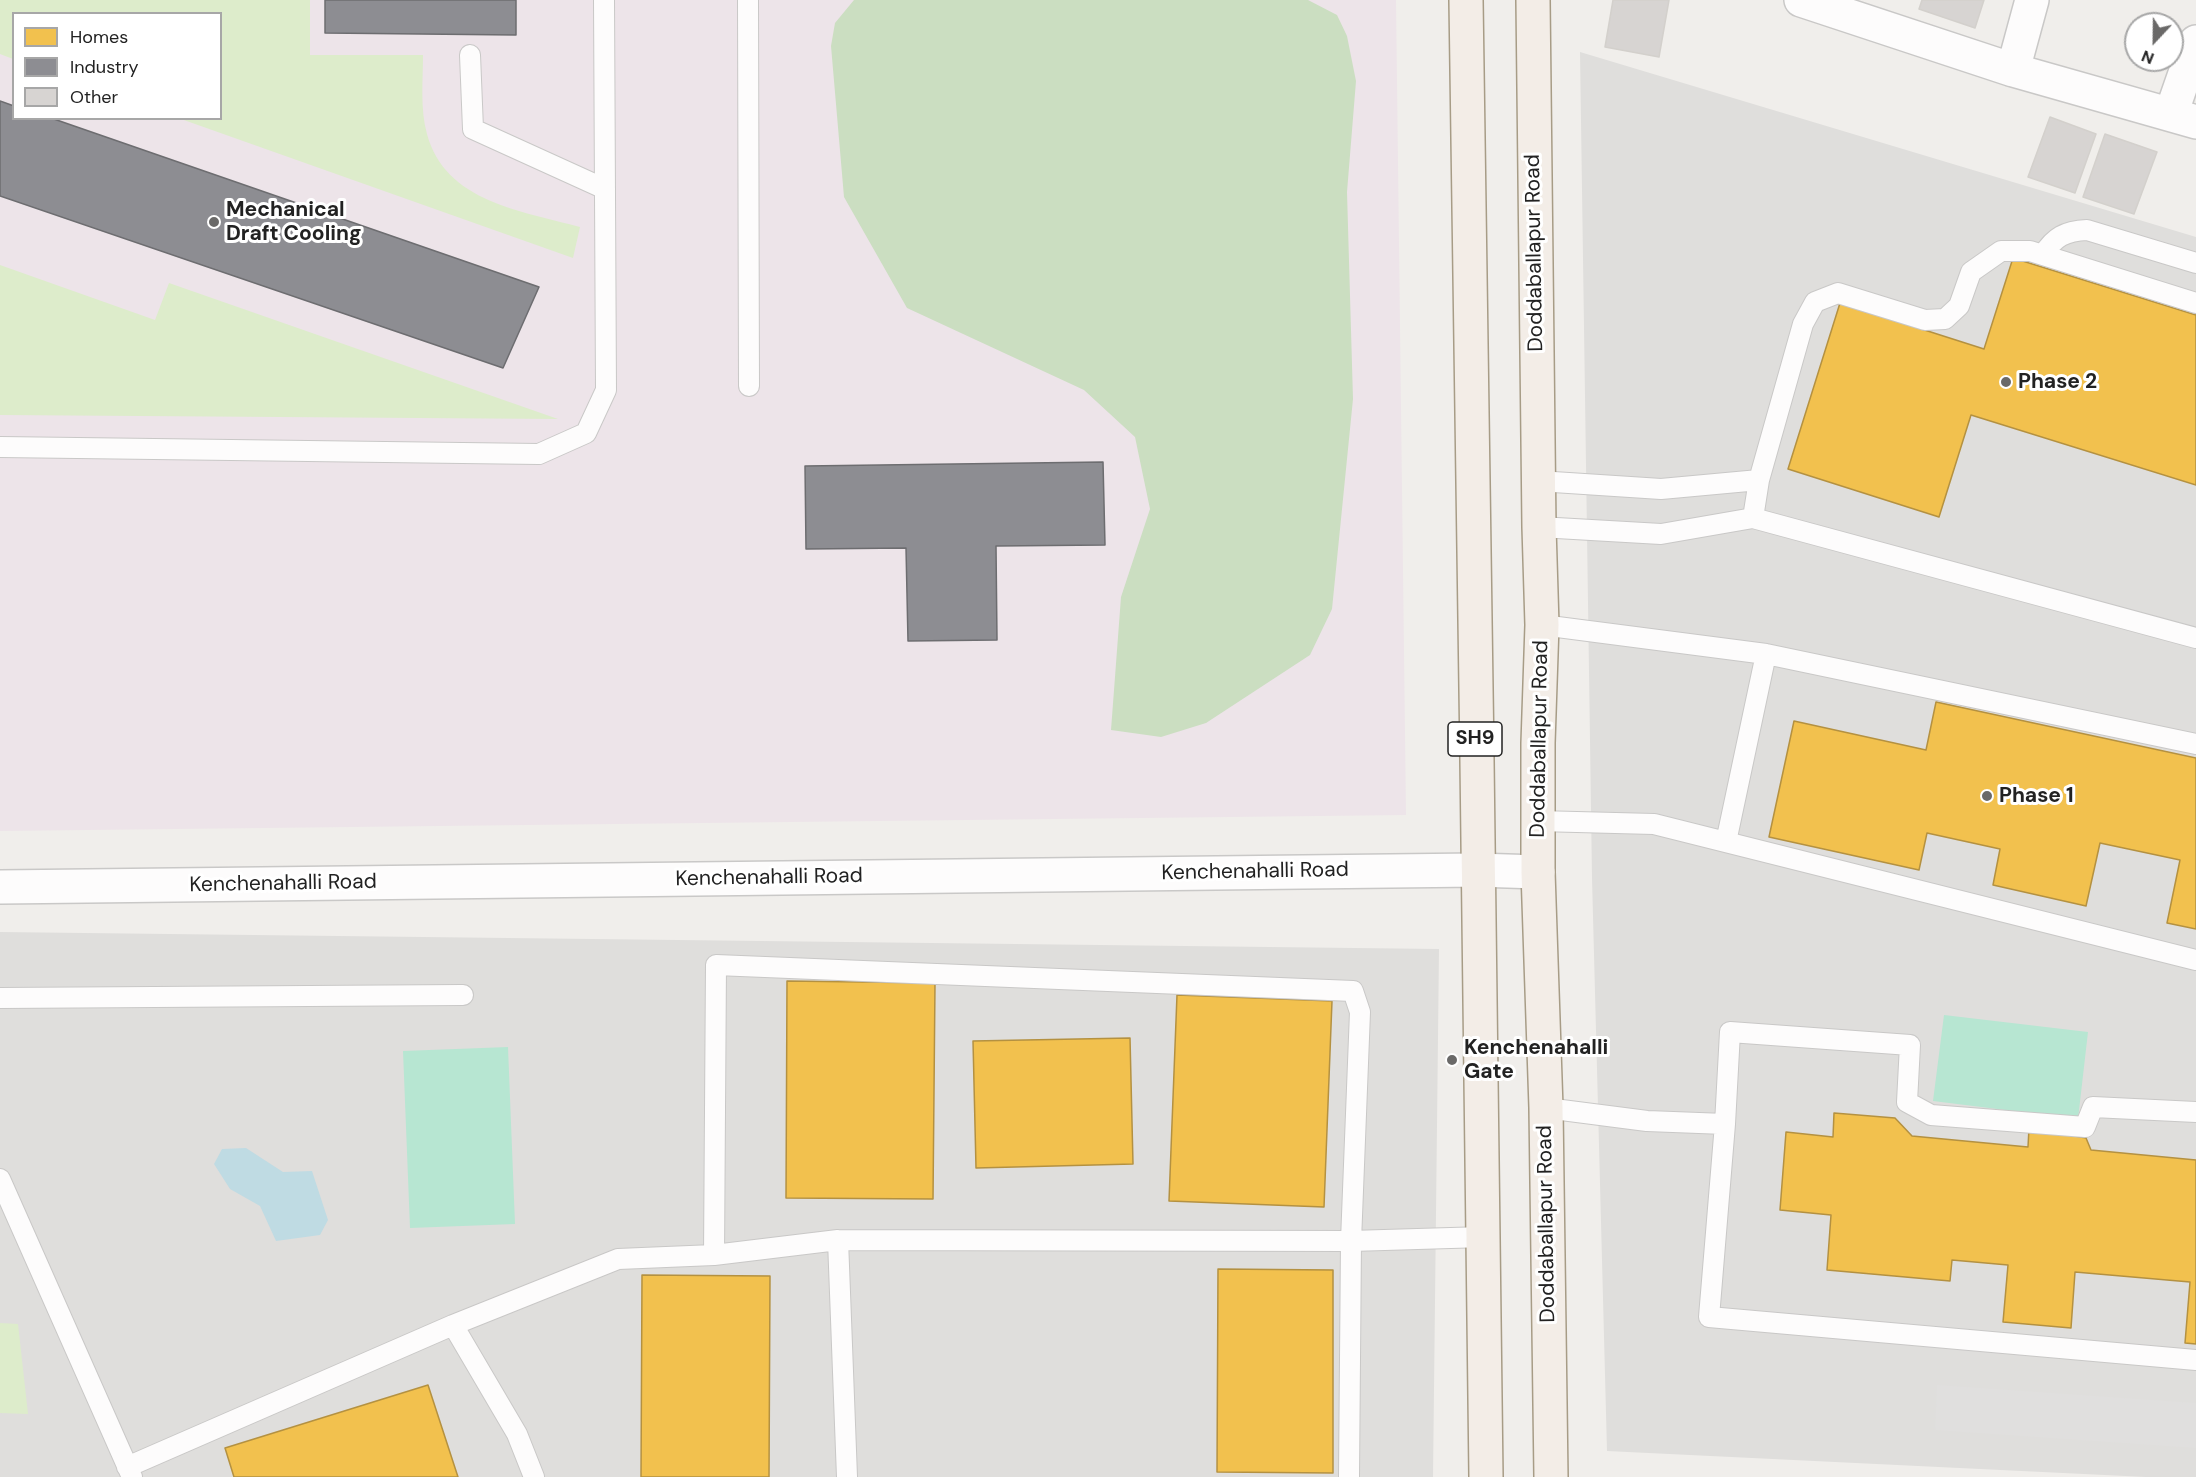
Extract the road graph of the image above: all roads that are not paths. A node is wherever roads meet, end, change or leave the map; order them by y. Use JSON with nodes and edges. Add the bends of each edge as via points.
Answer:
{"nodes":[{"id":1,"x":604,"y":0,"type":"edge"},
{"id":2,"x":748,"y":0,"type":"edge"},
{"id":3,"x":1466,"y":0,"type":"edge"},
{"id":4,"x":1533,"y":0,"type":"edge"},
{"id":5,"x":1801,"y":0,"type":"edge"},
{"id":6,"x":2032,"y":0,"type":"edge"},
{"id":7,"x":2196,"y":42,"type":"edge"},
{"id":8,"x":470,"y":55,"type":"dead end"},
{"id":9,"x":2013,"y":70,"type":"junction"},
{"id":10,"x":2184,"y":118,"type":"edge"},
{"id":11,"x":605,"y":189,"type":"junction"},
{"id":12,"x":2043,"y":255,"type":"junction"},
{"id":13,"x":2196,"y":263,"type":"edge"},
{"id":14,"x":2196,"y":303,"type":"edge"},
{"id":15,"x":749,"y":386,"type":"dead end"},
{"id":16,"x":0,"y":447,"type":"edge"},
{"id":17,"x":1759,"y":480,"type":"junction"},
{"id":18,"x":1538,"y":481,"type":"junction"},
{"id":19,"x":1753,"y":518,"type":"junction"},
{"id":20,"x":1539,"y":527,"type":"junction"},
{"id":21,"x":1542,"y":625,"type":"junction"},
{"id":22,"x":2196,"y":638,"type":"edge"},
{"id":23,"x":1766,"y":654,"type":"junction"},
{"id":24,"x":2196,"y":744,"type":"edge"},
{"id":25,"x":1538,"y":821,"type":"junction"},
{"id":26,"x":1726,"y":842,"type":"junction"},
{"id":27,"x":1477,"y":870,"type":"junction"},
{"id":28,"x":1538,"y":872,"type":"junction"},
{"id":29,"x":0,"y":887,"type":"edge"},
{"id":30,"x":2196,"y":960,"type":"edge"},
{"id":31,"x":463,"y":995,"type":"dead end"},
{"id":32,"x":0,"y":998,"type":"edge"},
{"id":33,"x":1546,"y":1108,"type":"junction"},
{"id":34,"x":2196,"y":1112,"type":"edge"},
{"id":35,"x":1725,"y":1124,"type":"junction"},
{"id":36,"x":0,"y":1179,"type":"edge"},
{"id":37,"x":1484,"y":1237,"type":"junction"},
{"id":38,"x":838,"y":1240,"type":"junction"},
{"id":39,"x":1351,"y":1241,"type":"junction"},
{"id":40,"x":714,"y":1255,"type":"junction"},
{"id":41,"x":453,"y":1325,"type":"junction"},
{"id":42,"x":2196,"y":1360,"type":"edge"},
{"id":43,"x":129,"y":1472,"type":"edge"},
{"id":44,"x":534,"y":1477,"type":"edge"},
{"id":45,"x":847,"y":1477,"type":"edge"},
{"id":46,"x":1349,"y":1477,"type":"edge"},
{"id":47,"x":1486,"y":1477,"type":"edge"},
{"id":48,"x":1551,"y":1477,"type":"edge"}],
"edges":[{"from":1,"to":11,"type":"lane"},
{"from":2,"to":15,"type":"lane"},
{"from":3,"to":27,"type":"main road","number":"SH9"},
{"from":4,"to":18,"type":"main road","name":"Doddaballapur Road"},
{"from":5,"to":9,"type":"street"},
{"from":6,"to":9,"type":"street"},
{"from":7,"to":10,"type":"street"},
{"from":8,"to":11,"type":"lane","via":[[473,129]]},
{"from":9,"to":10,"type":"street"},
{"from":11,"to":16,"type":"lane","via":[[606,390],[586,433],[539,454]]},
{"from":12,"to":13,"type":"lane","via":[[2062,234],[2087,230]]},
{"from":12,"to":14,"type":"lane"},
{"from":12,"to":17,"type":"lane","via":[[2001,251],[1971,272],[1959,306],[1945,319],[1925,320],[1838,293],[1815,302],[1803,324]]},
{"from":17,"to":18,"type":"lane","via":[[1661,489]]},
{"from":17,"to":19,"type":"lane"},
{"from":18,"to":20,"type":"main road","name":"Doddaballapur Road"},
{"from":19,"to":20,"type":"lane","via":[[1661,534]]},
{"from":19,"to":22,"type":"lane"},
{"from":20,"to":21,"type":"main road","name":"Doddaballapur Road"},
{"from":21,"to":23,"type":"lane"},
{"from":21,"to":25,"type":"main road","name":"Doddaballapur Road"},
{"from":23,"to":24,"type":"lane"},
{"from":23,"to":26,"type":"lane"},
{"from":25,"to":26,"type":"lane","via":[[1654,824]]},
{"from":25,"to":28,"type":"main road","name":"Doddaballapur Road"},
{"from":26,"to":30,"type":"lane"},
{"from":27,"to":28,"type":"street","name":"Kenchenahalli Road"},
{"from":27,"to":29,"type":"street","name":"Kenchenahalli Road"},
{"from":27,"to":37,"type":"main road","number":"SH9"},
{"from":28,"to":33,"type":"main road","name":"Doddaballapur Road"},
{"from":31,"to":32,"type":"lane"},
{"from":33,"to":35,"type":"lane","via":[[1647,1121]]},
{"from":33,"to":48,"type":"main road","name":"Doddaballapur Road"},
{"from":34,"to":35,"type":"lane","via":[[2093,1107],[2085,1127],[1931,1115],[1907,1102],[1910,1045],[1730,1032]]},
{"from":35,"to":42,"type":"lane","via":[[1709,1317]]},
{"from":36,"to":43,"type":"lane"},
{"from":37,"to":39,"type":"lane"},
{"from":37,"to":47,"type":"main road","number":"SH9"},
{"from":38,"to":39,"type":"lane"},
{"from":38,"to":40,"type":"lane"},
{"from":38,"to":45,"type":"lane"},
{"from":39,"to":40,"type":"lane","via":[[1360,1012],[1353,991],[716,965]]},
{"from":39,"to":46,"type":"lane"},
{"from":40,"to":41,"type":"lane","via":[[618,1259]]},
{"from":41,"to":43,"type":"lane"},
{"from":41,"to":44,"type":"lane","via":[[517,1434]]}]}
